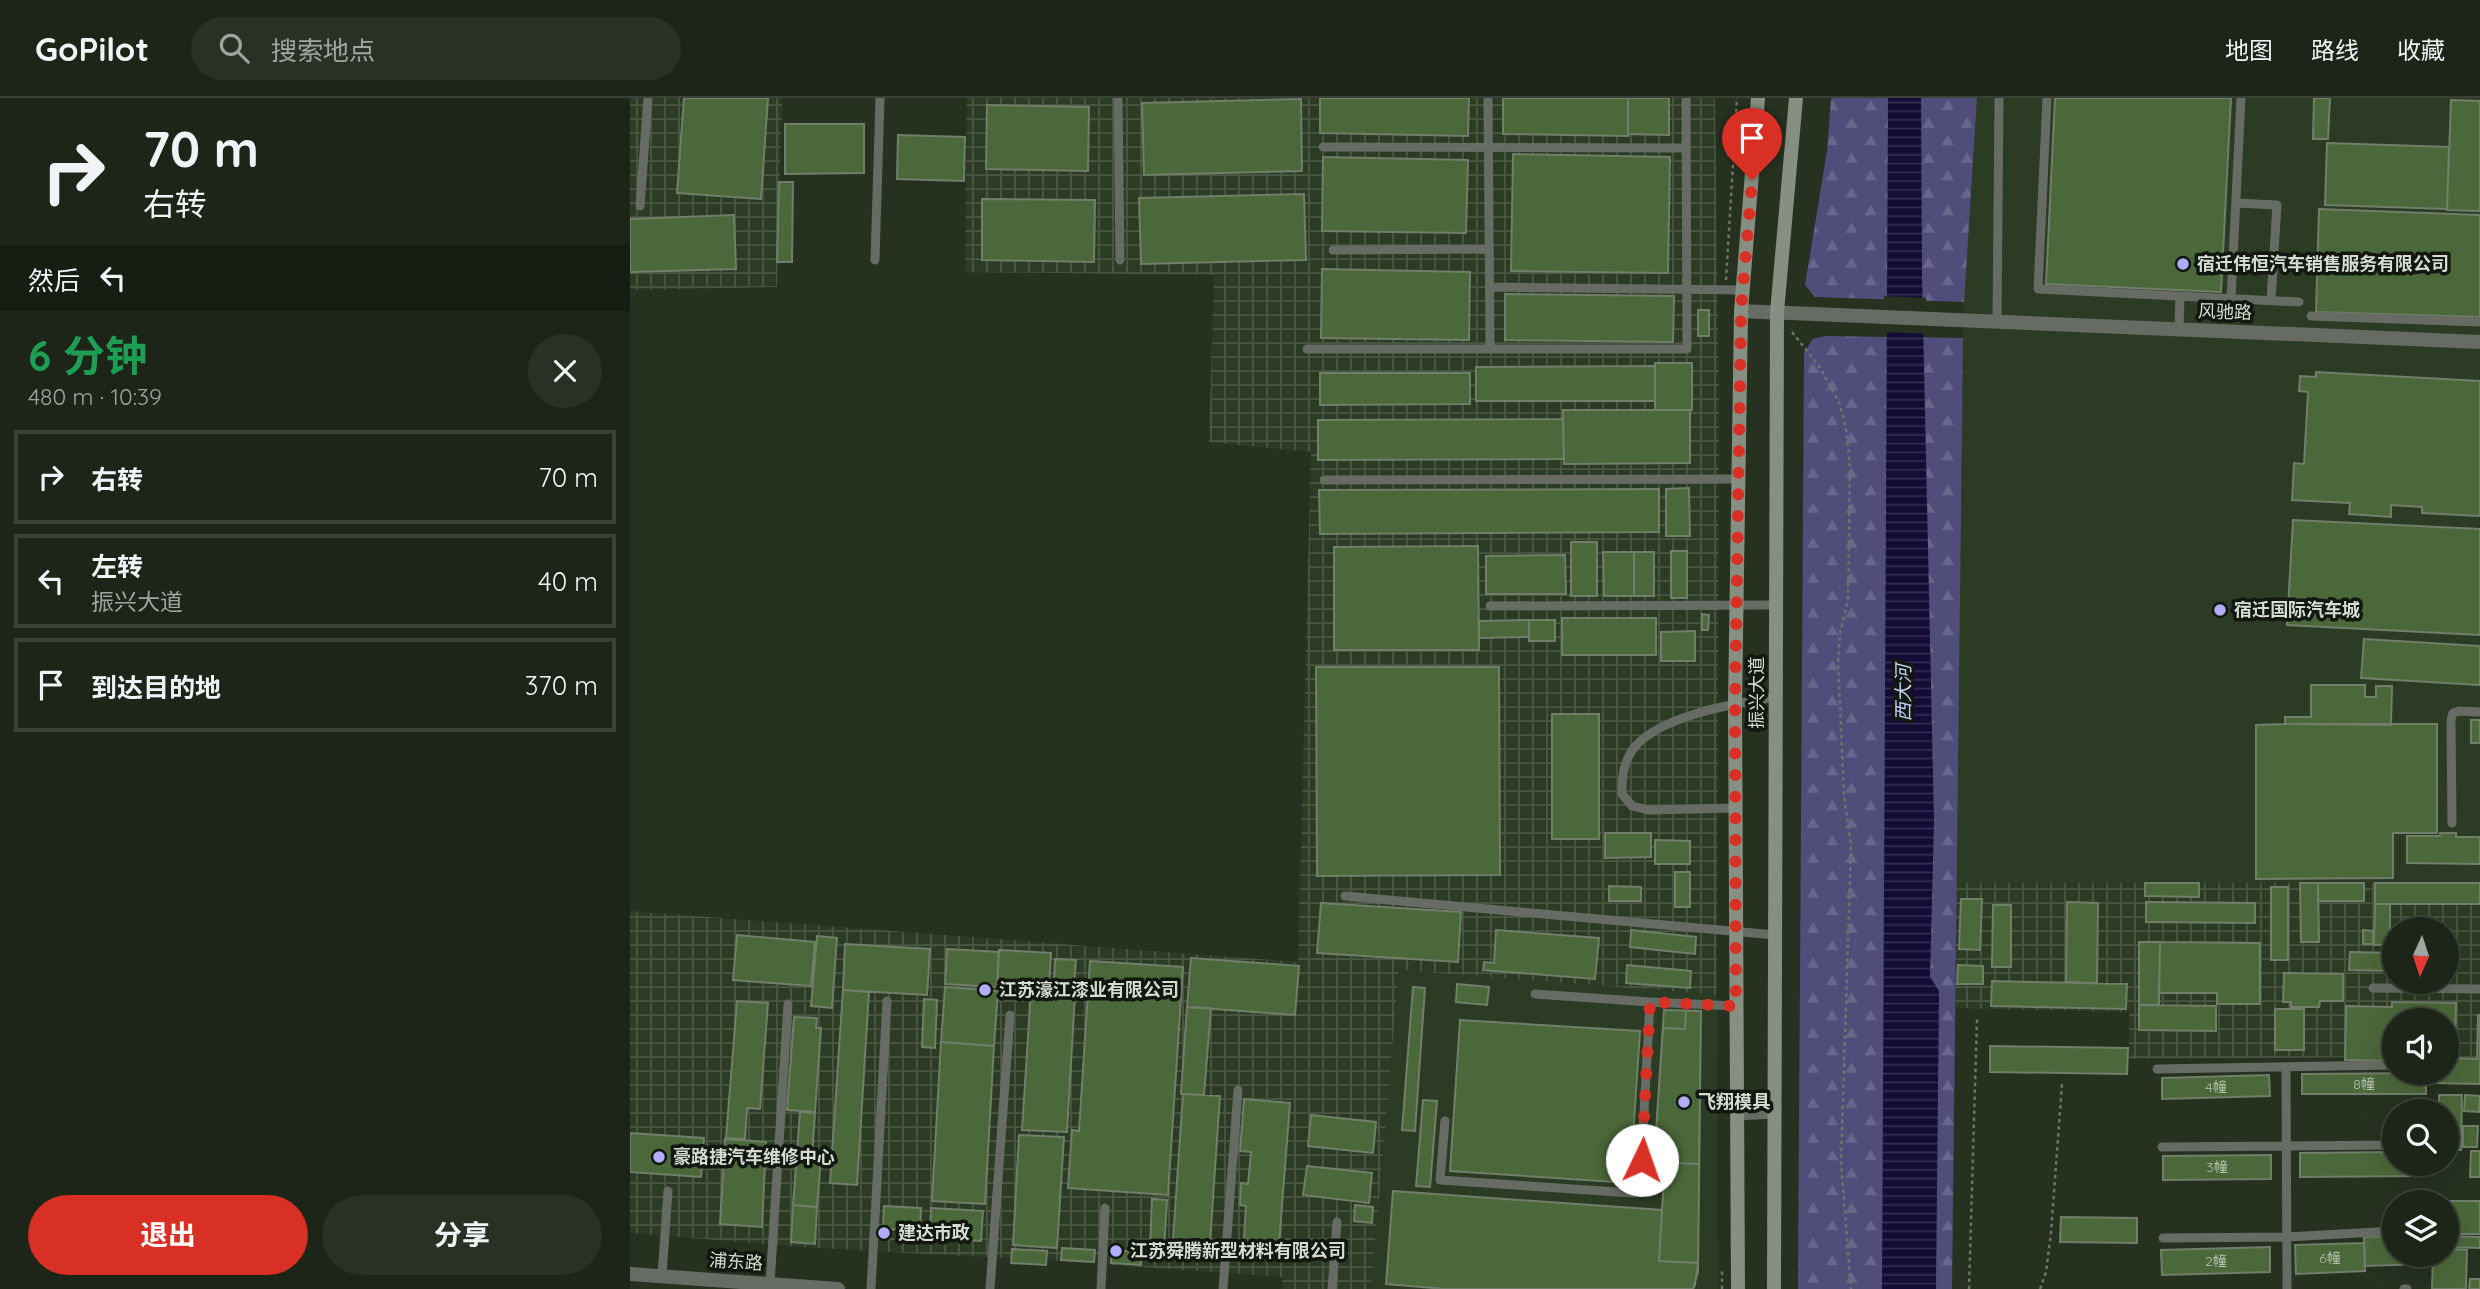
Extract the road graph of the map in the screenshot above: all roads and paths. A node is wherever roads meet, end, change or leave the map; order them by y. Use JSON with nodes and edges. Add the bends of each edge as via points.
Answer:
{"nodes":[{"id":1,"x":648,"y":98,"type":"edge"},
{"id":2,"x":880,"y":98,"type":"edge"},
{"id":3,"x":1118,"y":98,"type":"edge"},
{"id":4,"x":1488,"y":98,"type":"edge"},
{"id":5,"x":1686,"y":98,"type":"edge"},
{"id":6,"x":1758,"y":98,"type":"edge"},
{"id":7,"x":1796,"y":98,"type":"edge"},
{"id":8,"x":1999,"y":98,"type":"edge"},
{"id":9,"x":2047,"y":98,"type":"edge"},
{"id":10,"x":2242,"y":98,"type":"edge"},
{"id":11,"x":1324,"y":147,"type":"dead end"},
{"id":12,"x":1488,"y":148,"type":"junction"},
{"id":13,"x":1686,"y":148,"type":"junction"},
{"id":14,"x":2236,"y":203,"type":"junction"},
{"id":15,"x":640,"y":206,"type":"dead end"},
{"id":16,"x":1334,"y":250,"type":"dead end"},
{"id":17,"x":1489,"y":250,"type":"junction"},
{"id":18,"x":876,"y":260,"type":"dead end"},
{"id":19,"x":1120,"y":260,"type":"dead end"},
{"id":20,"x":1489,"y":287,"type":"junction"},
{"id":21,"x":1687,"y":290,"type":"junction"},
{"id":22,"x":1743,"y":290,"type":"junction"},
{"id":23,"x":2180,"y":296,"type":"junction"},
{"id":24,"x":2231,"y":299,"type":"junction"},
{"id":25,"x":2272,"y":300,"type":"junction"},
{"id":26,"x":2299,"y":302,"type":"dead end"},
{"id":27,"x":1741,"y":311,"type":"junction"},
{"id":28,"x":1777,"y":312,"type":"junction"},
{"id":29,"x":2311,"y":316,"type":"dead end"},
{"id":30,"x":1997,"y":321,"type":"junction"},
{"id":31,"x":2431,"y":321,"type":"junction"},
{"id":32,"x":2480,"y":323,"type":"edge"},
{"id":33,"x":2179,"y":329,"type":"junction"},
{"id":34,"x":2430,"y":340,"type":"junction"},
{"id":35,"x":2480,"y":342,"type":"edge"},
{"id":36,"x":1307,"y":349,"type":"dead end"},
{"id":37,"x":1490,"y":349,"type":"junction"},
{"id":38,"x":1738,"y":479,"type":"junction"},
{"id":39,"x":1324,"y":480,"type":"dead end"},
{"id":40,"x":1736,"y":605,"type":"junction"},
{"id":41,"x":1776,"y":605,"type":"junction"},
{"id":42,"x":1490,"y":606,"type":"dead end"},
{"id":43,"x":1776,"y":697,"type":"junction"},
{"id":44,"x":1735,"y":703,"type":"junction"},
{"id":45,"x":2480,"y":712,"type":"edge"},
{"id":46,"x":1735,"y":808,"type":"junction"},
{"id":47,"x":2452,"y":823,"type":"dead end"},
{"id":48,"x":1345,"y":896,"type":"dead end"},
{"id":49,"x":1736,"y":931,"type":"junction"},
{"id":50,"x":1775,"y":934,"type":"junction"},
{"id":51,"x":2373,"y":988,"type":"dead end"},
{"id":52,"x":2480,"y":989,"type":"edge"},
{"id":53,"x":1535,"y":994,"type":"dead end"},
{"id":54,"x":887,"y":1001,"type":"dead end"},
{"id":55,"x":1650,"y":1002,"type":"junction"},
{"id":56,"x":788,"y":1004,"type":"dead end"},
{"id":57,"x":1736,"y":1006,"type":"junction"},
{"id":58,"x":1010,"y":1015,"type":"dead end"},
{"id":59,"x":1977,"y":1018,"type":"dead end"},
{"id":60,"x":2382,"y":1065,"type":"edge"},
{"id":61,"x":2286,"y":1067,"type":"junction"},
{"id":62,"x":2157,"y":1069,"type":"dead end"},
{"id":63,"x":2062,"y":1084,"type":"dead end"},
{"id":64,"x":1237,"y":1090,"type":"dead end"},
{"id":65,"x":1775,"y":1114,"type":"junction"},
{"id":66,"x":1736,"y":1116,"type":"junction"},
{"id":67,"x":1445,"y":1121,"type":"dead end"},
{"id":68,"x":2382,"y":1145,"type":"edge"},
{"id":69,"x":2286,"y":1146,"type":"junction"},
{"id":70,"x":2162,"y":1147,"type":"dead end"},
{"id":71,"x":668,"y":1191,"type":"dead end"},
{"id":72,"x":1105,"y":1208,"type":"dead end"},
{"id":73,"x":1337,"y":1222,"type":"dead end"},
{"id":74,"x":2382,"y":1232,"type":"edge"},
{"id":75,"x":2287,"y":1237,"type":"junction"},
{"id":76,"x":2164,"y":1238,"type":"dead end"},
{"id":77,"x":630,"y":1274,"type":"edge"},
{"id":78,"x":662,"y":1276,"type":"junction"},
{"id":79,"x":771,"y":1284,"type":"junction"},
{"id":80,"x":838,"y":1289,"type":"edge"},
{"id":81,"x":871,"y":1289,"type":"edge"},
{"id":82,"x":990,"y":1289,"type":"edge"},
{"id":83,"x":1101,"y":1289,"type":"edge"},
{"id":84,"x":1223,"y":1289,"type":"edge"},
{"id":85,"x":1332,"y":1289,"type":"edge"},
{"id":86,"x":1738,"y":1289,"type":"edge"},
{"id":87,"x":1774,"y":1289,"type":"edge"},
{"id":88,"x":1851,"y":1289,"type":"edge"},
{"id":89,"x":1969,"y":1289,"type":"edge"},
{"id":90,"x":2040,"y":1289,"type":"edge"},
{"id":91,"x":2287,"y":1289,"type":"edge"}],
"edges":[{"from":1,"to":15,"type":"lane"},
{"from":2,"to":18,"type":"lane"},
{"from":3,"to":19,"type":"lane"},
{"from":4,"to":12,"type":"lane"},
{"from":5,"to":13,"type":"lane"},
{"from":6,"to":22,"type":"main road","name":"振兴大道"},
{"from":7,"to":28,"type":"main road","name":"振兴大道"},
{"from":8,"to":30,"type":"lane"},
{"from":9,"to":23,"type":"lane","via":[[2038,289]]},
{"from":10,"to":14,"type":"lane"},
{"from":11,"to":12,"type":"lane"},
{"from":12,"to":13,"type":"lane"},
{"from":12,"to":17,"type":"lane"},
{"from":13,"to":21,"type":"lane"},
{"from":14,"to":24,"type":"lane"},
{"from":14,"to":25,"type":"lane","via":[[2277,205]]},
{"from":16,"to":17,"type":"lane"},
{"from":17,"to":20,"type":"lane"},
{"from":20,"to":21,"type":"lane"},
{"from":20,"to":37,"type":"lane"},
{"from":21,"to":22,"type":"lane"},
{"from":21,"to":37,"type":"lane","via":[[1687,349]]},
{"from":22,"to":27,"type":"main road","name":"振兴大道"},
{"from":23,"to":24,"type":"lane"},
{"from":23,"to":33,"type":"lane"},
{"from":24,"to":25,"type":"lane"},
{"from":25,"to":26,"type":"lane"},
{"from":27,"to":28,"type":"street","name":"风驰路"},
{"from":27,"to":38,"type":"main road","name":"振兴大道"},
{"from":28,"to":30,"type":"street","name":"风驰路"},
{"from":28,"to":41,"type":"main road","name":"振兴大道"},
{"from":28,"to":88,"type":"path","via":[[1819,366],[1840,404],[1848,446],[1848,600],[1838,663],[1851,845],[1841,1162]]},
{"from":29,"to":31,"type":"lane"},
{"from":30,"to":33,"type":"street","name":"风驰路"},
{"from":31,"to":32,"type":"lane"},
{"from":31,"to":34,"type":"lane"},
{"from":33,"to":34,"type":"street","name":"风驰路"},
{"from":34,"to":35,"type":"street","name":"风驰路"},
{"from":36,"to":37,"type":"lane"},
{"from":38,"to":39,"type":"lane"},
{"from":38,"to":40,"type":"main road","name":"振兴大道"},
{"from":40,"to":41,"type":"lane"},
{"from":40,"to":42,"type":"lane"},
{"from":40,"to":44,"type":"main road","name":"振兴大道"},
{"from":41,"to":43,"type":"main road","name":"振兴大道"},
{"from":43,"to":44,"type":"lane"},
{"from":43,"to":50,"type":"main road","name":"振兴大道"},
{"from":44,"to":46,"type":"main road","name":"振兴大道"},
{"from":44,"to":46,"type":"lane","via":[[1680,719],[1653,733],[1632,750],[1623,769],[1622,794],[1632,806],[1648,810]]},
{"from":45,"to":47,"type":"lane","via":[[2453,713]]},
{"from":46,"to":49,"type":"main road","name":"振兴大道"},
{"from":48,"to":49,"type":"lane"},
{"from":49,"to":50,"type":"lane"},
{"from":49,"to":57,"type":"main road","name":"振兴大道"},
{"from":50,"to":65,"type":"main road","name":"振兴大道"},
{"from":51,"to":52,"type":"lane"},
{"from":53,"to":55,"type":"lane"},
{"from":54,"to":81,"type":"lane"},
{"from":55,"to":57,"type":"lane"},
{"from":55,"to":67,"type":"lane","via":[[1640,1187],[1633,1194],[1440,1180]]},
{"from":56,"to":79,"type":"lane"},
{"from":57,"to":66,"type":"main road","name":"振兴大道"},
{"from":58,"to":82,"type":"lane"},
{"from":59,"to":89,"type":"path"},
{"from":60,"to":61,"type":"lane"},
{"from":61,"to":62,"type":"lane"},
{"from":61,"to":69,"type":"lane"},
{"from":63,"to":90,"type":"path","via":[[2052,1233]]},
{"from":64,"to":84,"type":"lane"},
{"from":65,"to":66,"type":"lane"},
{"from":65,"to":87,"type":"main road","name":"振兴大道"},
{"from":66,"to":86,"type":"main road","name":"振兴大道"},
{"from":68,"to":69,"type":"lane"},
{"from":69,"to":70,"type":"lane"},
{"from":69,"to":75,"type":"lane"},
{"from":71,"to":78,"type":"lane"},
{"from":72,"to":83,"type":"lane"},
{"from":73,"to":85,"type":"lane"},
{"from":74,"to":75,"type":"lane"},
{"from":75,"to":76,"type":"lane"},
{"from":75,"to":91,"type":"lane"},
{"from":77,"to":78,"type":"street","name":"浦东路"},
{"from":78,"to":79,"type":"street","name":"浦东路"},
{"from":79,"to":80,"type":"street","name":"浦东路"}]}
